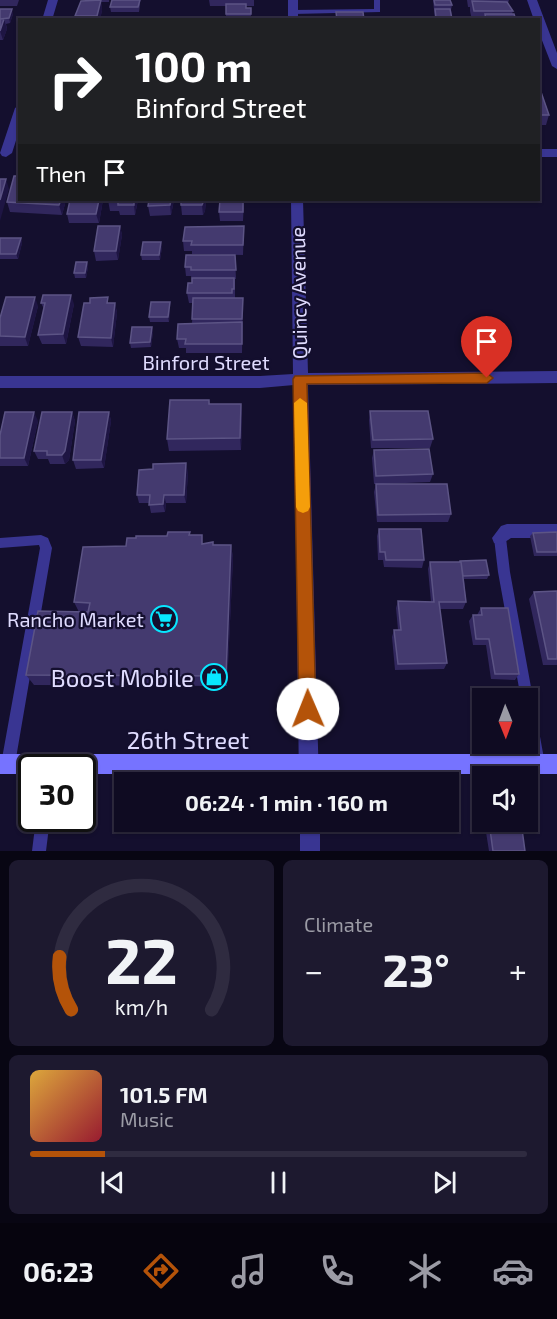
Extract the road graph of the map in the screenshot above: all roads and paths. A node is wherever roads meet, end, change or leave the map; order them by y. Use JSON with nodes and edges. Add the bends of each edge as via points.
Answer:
{"nodes":[{"id":1,"x":53,"y":0,"type":"edge"},
{"id":2,"x":293,"y":0,"type":"edge"},
{"id":3,"x":377,"y":0,"type":"edge"},
{"id":4,"x":532,"y":0,"type":"edge"},
{"id":5,"x":293,"y":16,"type":"edge"},
{"id":6,"x":48,"y":18,"type":"edge"},
{"id":7,"x":539,"y":18,"type":"edge"},
{"id":8,"x":540,"y":21,"type":"edge"},
{"id":9,"x":557,"y":66,"type":"edge"},
{"id":10,"x":18,"y":113,"type":"edge"},
{"id":11,"x":3,"y":153,"type":"edge"},
{"id":12,"x":540,"y":153,"type":"edge"},
{"id":13,"x":557,"y":153,"type":"edge"},
{"id":14,"x":297,"y":201,"type":"edge"},
{"id":15,"x":557,"y":377,"type":"edge"},
{"id":16,"x":300,"y":379,"type":"junction"},
{"id":17,"x":0,"y":382,"type":"edge"},
{"id":18,"x":557,"y":531,"type":"edge"},
{"id":19,"x":500,"y":538,"type":"joint"},
{"id":20,"x":0,"y":543,"type":"edge"},
{"id":21,"x":525,"y":688,"type":"edge"},
{"id":22,"x":538,"y":734,"type":"edge"},
{"id":23,"x":4,"y":764,"type":"edge"},
{"id":24,"x":548,"y":764,"type":"edge"},
{"id":25,"x":96,"y":767,"type":"edge"},
{"id":26,"x":244,"y":772,"type":"edge"},
{"id":27,"x":309,"y":772,"type":"edge"},
{"id":28,"x":357,"y":772,"type":"edge"},
{"id":29,"x":41,"y":832,"type":"edge"},
{"id":30,"x":310,"y":832,"type":"edge"},
{"id":31,"x":39,"y":851,"type":"edge"},
{"id":32,"x":310,"y":851,"type":"edge"}],
"edges":[{"from":1,"to":6,"type":"street"},
{"from":2,"to":5,"type":"street"},
{"from":3,"to":5,"type":"lane","via":[[378,11]]},
{"from":4,"to":7,"type":"street"},
{"from":8,"to":9,"type":"street"},
{"from":10,"to":11,"type":"street"},
{"from":12,"to":13,"type":"street"},
{"from":14,"to":16,"type":"street","name":"Quincy Avenue"},
{"from":15,"to":16,"type":"street","name":"Binford Street"},
{"from":16,"to":17,"type":"street","name":"Binford Street"},
{"from":16,"to":27,"type":"street","name":"Quincy Avenue"},
{"from":18,"to":19,"type":"street","via":[[507,531]]},
{"from":19,"to":21,"type":"lane"},
{"from":20,"to":23,"type":"lane","via":[[41,540],[46,548]]},
{"from":22,"to":24,"type":"lane"},
{"from":24,"to":28,"type":"street","name":"26th Street"},
{"from":25,"to":26,"type":"street","name":"26th Street"},
{"from":29,"to":31,"type":"lane"},
{"from":30,"to":32,"type":"street"}]}
